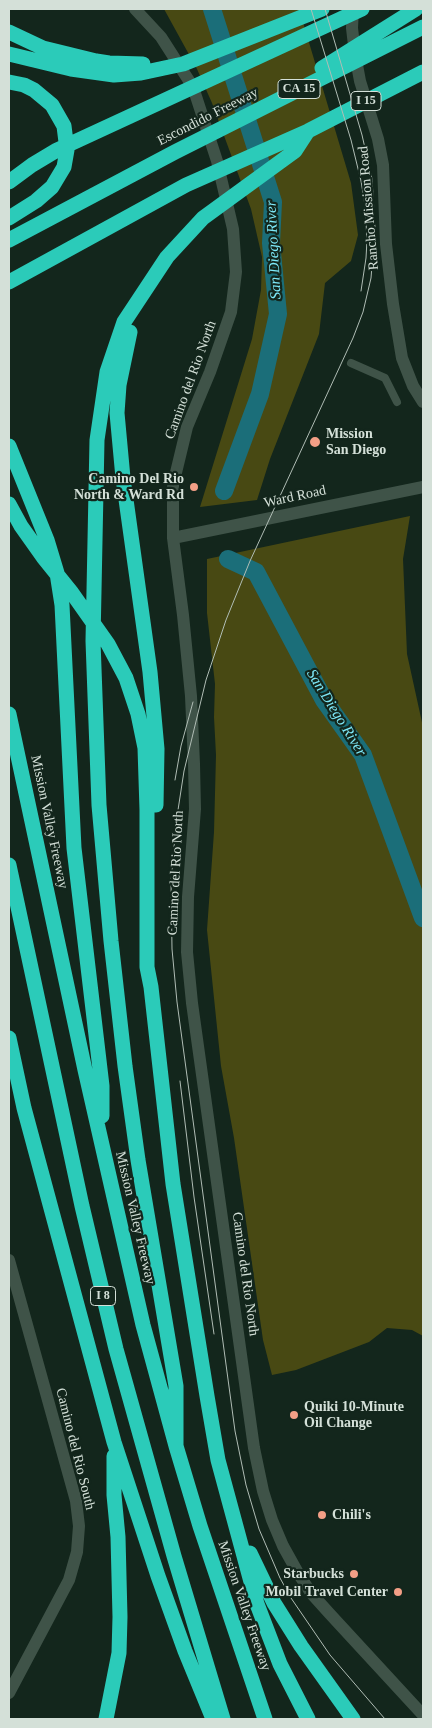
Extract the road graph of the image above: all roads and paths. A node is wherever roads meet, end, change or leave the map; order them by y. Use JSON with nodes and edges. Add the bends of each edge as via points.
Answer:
{"nodes":[{"id":1,"x":135,"y":9,"type":"edge"},
{"id":2,"x":322,"y":9,"type":"edge"},
{"id":3,"x":353,"y":9,"type":"edge"},
{"id":4,"x":362,"y":9,"type":"edge"},
{"id":5,"x":416,"y":9,"type":"edge"},
{"id":6,"x":423,"y":26,"type":"edge"},
{"id":7,"x":9,"y":32,"type":"edge"},
{"id":8,"x":9,"y":54,"type":"edge"},
{"id":9,"x":112,"y":69,"type":"junction"},
{"id":10,"x":423,"y":72,"type":"edge"},
{"id":11,"x":9,"y":82,"type":"edge"},
{"id":12,"x":270,"y":104,"type":"junction"},
{"id":13,"x":308,"y":131,"type":"junction"},
{"id":14,"x":9,"y":182,"type":"edge"},
{"id":15,"x":9,"y":218,"type":"edge"},
{"id":16,"x":9,"y":240,"type":"edge"},
{"id":17,"x":9,"y":282,"type":"edge"},
{"id":18,"x":148,"y":286,"type":"junction"},
{"id":19,"x":351,"y":363,"type":"dead end"},
{"id":20,"x":397,"y":402,"type":"dead end"},
{"id":21,"x":423,"y":402,"type":"edge"},
{"id":22,"x":9,"y":446,"type":"edge"},
{"id":23,"x":423,"y":487,"type":"edge"},
{"id":24,"x":9,"y":504,"type":"edge"},
{"id":25,"x":173,"y":538,"type":"junction"},
{"id":26,"x":9,"y":714,"type":"edge"},
{"id":27,"x":9,"y":865,"type":"edge"},
{"id":28,"x":151,"y":987,"type":"junction"},
{"id":29,"x":9,"y":1038,"type":"edge"},
{"id":30,"x":9,"y":1064,"type":"edge"},
{"id":31,"x":24,"y":1108,"type":"junction"},
{"id":32,"x":102,"y":1144,"type":"junction"},
{"id":33,"x":9,"y":1260,"type":"edge"},
{"id":34,"x":114,"y":1442,"type":"junction"},
{"id":35,"x":176,"y":1446,"type":"junction"},
{"id":36,"x":233,"y":1519,"type":"junction"},
{"id":37,"x":9,"y":1693,"type":"edge"},
{"id":38,"x":423,"y":1715,"type":"edge"},
{"id":39,"x":106,"y":1719,"type":"edge"},
{"id":40,"x":213,"y":1719,"type":"edge"},
{"id":41,"x":223,"y":1719,"type":"edge"},
{"id":42,"x":266,"y":1719,"type":"edge"},
{"id":43,"x":308,"y":1719,"type":"edge"},
{"id":44,"x":354,"y":1719,"type":"edge"}],
"edges":[{"from":1,"to":25,"type":"main road","name":"Camino del Rio North","via":[[162,37],[193,87],[218,161],[233,229],[236,272],[231,312],[187,427],[173,485]]},
{"from":2,"to":9,"type":"highway","via":[[199,58]]},
{"from":3,"to":21,"type":"main road","name":"Rancho Mission Road","via":[[354,54],[383,165],[386,244],[402,358]]},
{"from":4,"to":14,"type":"highway","via":[[57,150]]},
{"from":5,"to":12,"type":"highway"},
{"from":6,"to":12,"type":"highway","name":"Escondido Freeway","number":"CA 15"},
{"from":7,"to":9,"type":"highway","via":[[43,48]]},
{"from":8,"to":9,"type":"highway","via":[[71,69]]},
{"from":10,"to":13,"type":"highway","number":"I 15"},
{"from":11,"to":15,"type":"highway","via":[[29,88],[52,105],[64,126],[67,150],[64,167],[52,186]]},
{"from":12,"to":16,"type":"highway","name":"Escondido Freeway","number":"CA 15"},
{"from":13,"to":17,"type":"highway","via":[[186,185]]},
{"from":13,"to":18,"type":"highway","via":[[295,151],[203,218],[167,257]]},
{"from":18,"to":28,"type":"highway","via":[[128,336],[117,413],[157,749],[154,973]]},
{"from":18,"to":35,"type":"highway","via":[[124,322],[107,372],[97,440],[94,658],[99,805],[111,941],[138,1160],[176,1386]]},
{"from":19,"to":20,"type":"street","via":[[384,378]]},
{"from":22,"to":32,"type":"highway","via":[[42,525],[62,605],[74,848],[102,1086]]},
{"from":23,"to":25,"type":"main road","name":"Ward Road"},
{"from":24,"to":28,"type":"highway","via":[[32,541],[108,644],[126,678],[138,714],[144,748],[147,810],[147,967]]},
{"from":25,"to":38,"type":"main road","name":"Camino del Rio North","via":[[189,679],[194,764],[195,810],[187,952],[263,1491],[283,1546],[311,1593]]},
{"from":26,"to":32,"type":"highway","name":"Mission Valley Freeway","number":"I 8"},
{"from":27,"to":41,"type":"highway","number":"I 8","via":[[114,1340]]},
{"from":28,"to":36,"type":"highway","via":[[174,1184],[215,1442]]},
{"from":29,"to":31,"type":"highway"},
{"from":30,"to":31,"type":"highway"},
{"from":31,"to":34,"type":"highway"},
{"from":32,"to":35,"type":"highway","name":"Mission Valley Freeway","number":"I 8","via":[[143,1325]]},
{"from":33,"to":37,"type":"main road","name":"Camino del Rio South","via":[[76,1501],[79,1526],[77,1552],[69,1580]]},
{"from":34,"to":39,"type":"highway","via":[[119,1653]]},
{"from":34,"to":40,"type":"highway","via":[[158,1576]]},
{"from":35,"to":42,"type":"highway","name":"Mission Valley Freeway","number":"I 8"},
{"from":36,"to":43,"type":"highway","via":[[260,1613],[280,1664]]},
{"from":36,"to":44,"type":"highway","via":[[274,1603]]}]}
